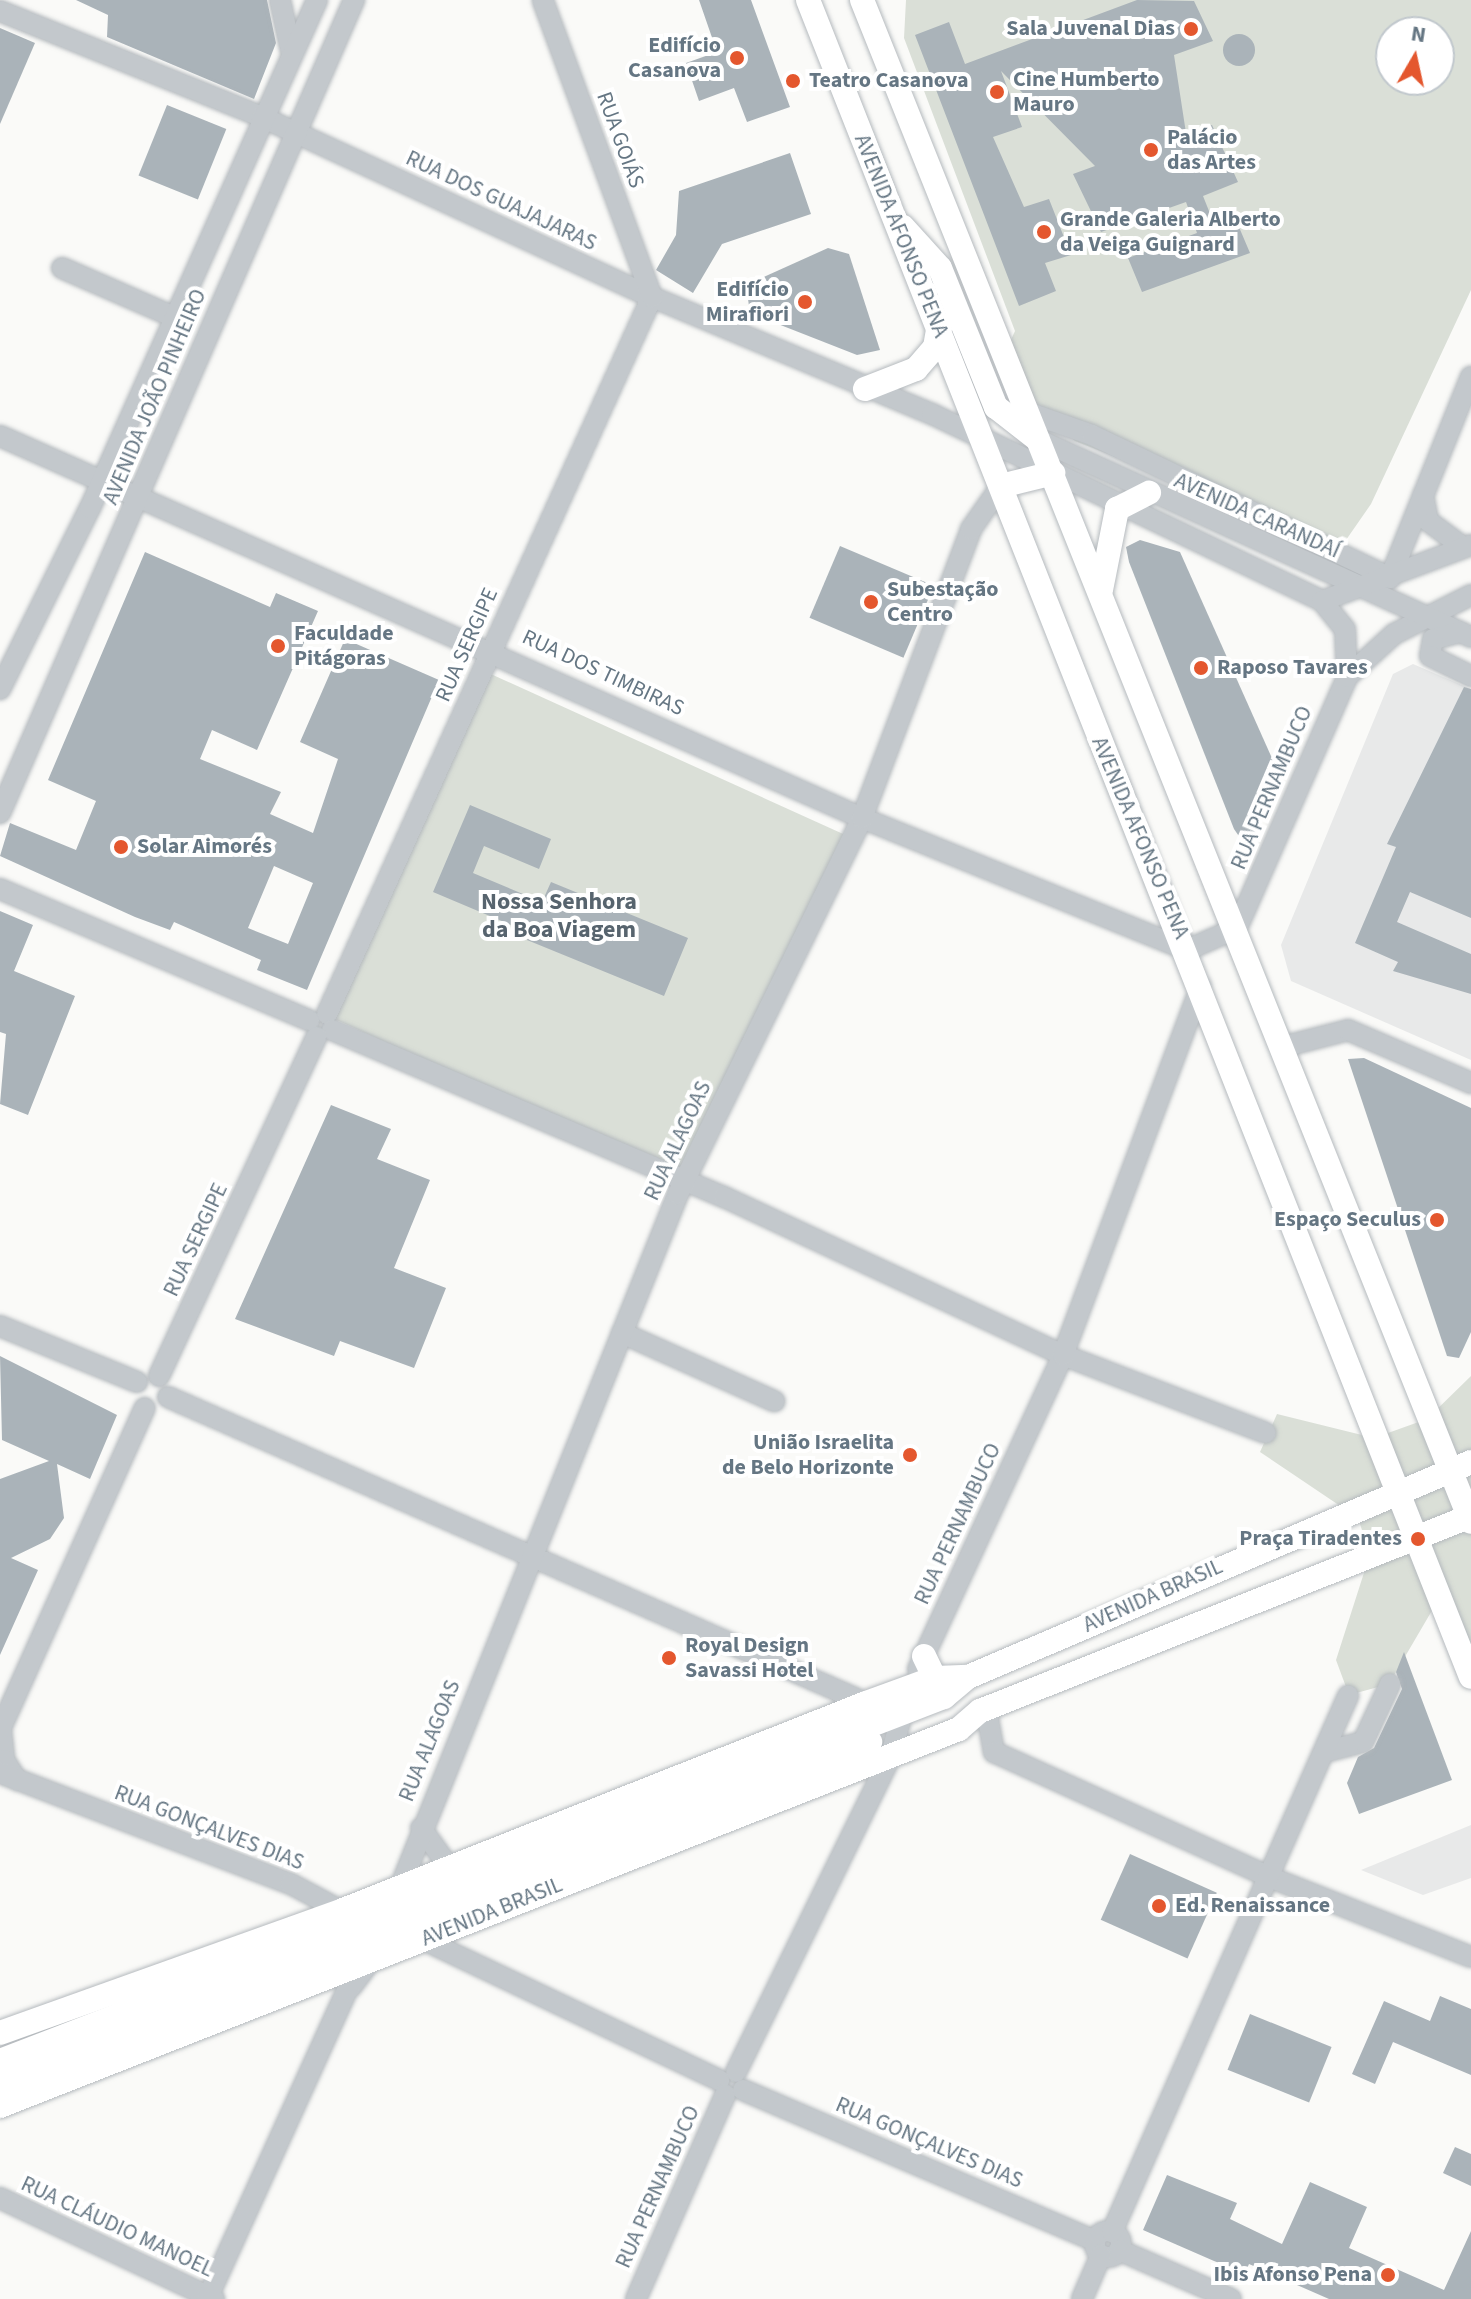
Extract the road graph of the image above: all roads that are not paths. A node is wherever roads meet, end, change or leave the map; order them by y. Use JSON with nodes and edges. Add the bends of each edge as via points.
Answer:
{"nodes":[{"id":1,"x":280,"y":0,"type":"edge"},
{"id":2,"x":317,"y":0,"type":"edge"},
{"id":3,"x":354,"y":0,"type":"edge"},
{"id":4,"x":543,"y":0,"type":"edge"},
{"id":5,"x":808,"y":0,"type":"edge"},
{"id":6,"x":862,"y":0,"type":"edge"},
{"id":7,"x":0,"y":11,"type":"edge"},
{"id":8,"x":292,"y":55,"type":"junction"},
{"id":9,"x":262,"y":117,"type":"junction"},
{"id":10,"x":294,"y":132,"type":"junction"},
{"id":11,"x":890,"y":212,"type":"junction"},
{"id":12,"x":62,"y":268,"type":"dead end"},
{"id":13,"x":652,"y":297,"type":"junction"},
{"id":14,"x":174,"y":317,"type":"junction"},
{"id":15,"x":939,"y":324,"type":"junction"},
{"id":16,"x":1471,"y":377,"type":"edge"},
{"id":17,"x":865,"y":389,"type":"junction"},
{"id":18,"x":1027,"y":412,"type":"junction"},
{"id":19,"x":0,"y":436,"type":"edge"},
{"id":20,"x":980,"y":436,"type":"junction"},
{"id":21,"x":1037,"y":439,"type":"junction"},
{"id":22,"x":1053,"y":473,"type":"junction"},
{"id":23,"x":102,"y":481,"type":"junction"},
{"id":24,"x":1001,"y":486,"type":"junction"},
{"id":25,"x":1149,"y":493,"type":"junction"},
{"id":26,"x":1423,"y":495,"type":"junction"},
{"id":27,"x":137,"y":497,"type":"junction"},
{"id":28,"x":1117,"y":509,"type":"junction"},
{"id":29,"x":1467,"y":546,"type":"edge"},
{"id":30,"x":1390,"y":578,"type":"junction"},
{"id":31,"x":1362,"y":589,"type":"junction"},
{"id":32,"x":1101,"y":590,"type":"junction"},
{"id":33,"x":1471,"y":595,"type":"edge"},
{"id":34,"x":1322,"y":601,"type":"junction"},
{"id":35,"x":1427,"y":617,"type":"junction"},
{"id":36,"x":1465,"y":635,"type":"edge"},
{"id":37,"x":491,"y":648,"type":"junction"},
{"id":38,"x":1471,"y":676,"type":"edge"},
{"id":39,"x":1347,"y":677,"type":"junction"},
{"id":40,"x":0,"y":689,"type":"edge"},
{"id":41,"x":0,"y":813,"type":"edge"},
{"id":42,"x":862,"y":818,"type":"junction"},
{"id":43,"x":0,"y":889,"type":"edge"},
{"id":44,"x":1237,"y":928,"type":"junction"},
{"id":45,"x":1187,"y":950,"type":"junction"},
{"id":46,"x":1201,"y":986,"type":"junction"},
{"id":47,"x":321,"y":1025,"type":"junction"},
{"id":48,"x":1282,"y":1047,"type":"junction"},
{"id":49,"x":1471,"y":1083,"type":"edge"},
{"id":50,"x":684,"y":1182,"type":"junction"},
{"id":51,"x":0,"y":1326,"type":"edge"},
{"id":52,"x":622,"y":1333,"type":"junction"},
{"id":53,"x":1063,"y":1355,"type":"junction"},
{"id":54,"x":159,"y":1376,"type":"junction"},
{"id":55,"x":137,"y":1382,"type":"junction"},
{"id":56,"x":168,"y":1397,"type":"junction"},
{"id":57,"x":774,"y":1401,"type":"dead end"},
{"id":58,"x":145,"y":1408,"type":"junction"},
{"id":59,"x":1266,"y":1433,"type":"dead end"},
{"id":60,"x":1460,"y":1466,"type":"edge"},
{"id":61,"x":1396,"y":1493,"type":"junction"},
{"id":62,"x":1470,"y":1518,"type":"edge"},
{"id":63,"x":1415,"y":1537,"type":"junction"},
{"id":64,"x":531,"y":1557,"type":"junction"},
{"id":65,"x":924,"y":1656,"type":"junction"},
{"id":66,"x":1471,"y":1677,"type":"edge"},
{"id":67,"x":1390,"y":1684,"type":"dead end"},
{"id":68,"x":820,"y":1685,"type":"junction"},
{"id":69,"x":911,"y":1686,"type":"junction"},
{"id":70,"x":943,"y":1695,"type":"junction"},
{"id":71,"x":1348,"y":1696,"type":"dead end"},
{"id":72,"x":866,"y":1703,"type":"junction"},
{"id":73,"x":983,"y":1710,"type":"junction"},
{"id":74,"x":821,"y":1720,"type":"junction"},
{"id":75,"x":1,"y":1730,"type":"edge"},
{"id":76,"x":896,"y":1733,"type":"junction"},
{"id":77,"x":1324,"y":1752,"type":"junction"},
{"id":78,"x":9,"y":1776,"type":"edge"},
{"id":79,"x":421,"y":1828,"type":"junction"},
{"id":80,"x":449,"y":1867,"type":"junction"},
{"id":81,"x":1269,"y":1877,"type":"junction"},
{"id":82,"x":400,"y":1888,"type":"junction"},
{"id":83,"x":422,"y":1939,"type":"junction"},
{"id":84,"x":361,"y":1942,"type":"junction"},
{"id":85,"x":1471,"y":1957,"type":"edge"},
{"id":86,"x":0,"y":2033,"type":"edge"},
{"id":87,"x":0,"y":2061,"type":"edge"},
{"id":88,"x":0,"y":2081,"type":"edge"},
{"id":89,"x":731,"y":2084,"type":"junction"},
{"id":90,"x":0,"y":2106,"type":"edge"},
{"id":91,"x":0,"y":2198,"type":"edge"},
{"id":92,"x":1107,"y":2244,"type":"junction"},
{"id":93,"x":209,"y":2298,"type":"edge"},
{"id":94,"x":636,"y":2299,"type":"edge"},
{"id":95,"x":1082,"y":2299,"type":"edge"},
{"id":96,"x":1231,"y":2299,"type":"edge"}],
"edges":[{"from":1,"to":8,"type":"street"},
{"from":2,"to":8,"type":"street","name":"AVENIDA JOÃO PINHEIRO"},
{"from":3,"to":10,"type":"street","name":"AVENIDA JOÃO PINHEIRO"},
{"from":4,"to":13,"type":"street","name":"RUA GOIÁS"},
{"from":5,"to":11,"type":"main road","name":"AVENIDA AFONSO PENA"},
{"from":6,"to":18,"type":"main road"},
{"from":7,"to":9,"type":"street","name":"RUA DOS GUAJAJARAS"},
{"from":8,"to":9,"type":"street","name":"AVENIDA JOÃO PINHEIRO"},
{"from":9,"to":10,"type":"street","name":"RUA DOS GUAJAJARAS"},
{"from":9,"to":14,"type":"street","name":"AVENIDA JOÃO PINHEIRO"},
{"from":10,"to":13,"type":"street","name":"RUA DOS GUAJAJARAS"},
{"from":10,"to":27,"type":"street","name":"AVENIDA JOÃO PINHEIRO"},
{"from":11,"to":15,"type":"main road","name":"AVENIDA AFONSO PENA"},
{"from":11,"to":21,"type":"main road","via":[[940,268],[996,407]]},
{"from":12,"to":14,"type":"street"},
{"from":13,"to":17,"type":"street","name":"RUA DOS GUAJAJARAS"},
{"from":13,"to":37,"type":"street","name":"RUA SERGIPE"},
{"from":14,"to":23,"type":"street","name":"AVENIDA JOÃO PINHEIRO"},
{"from":15,"to":17,"type":"main road","via":[[935,347],[916,369]]},
{"from":15,"to":20,"type":"main road","name":"AVENIDA AFONSO PENA"},
{"from":16,"to":26,"type":"street"},
{"from":17,"to":20,"type":"street","name":"RUA DOS GUAJAJARAS"},
{"from":18,"to":21,"type":"main road"},
{"from":18,"to":30,"type":"street","via":[[1092,435]]},
{"from":19,"to":23,"type":"street","name":"RUA DOS TIMBIRAS"},
{"from":20,"to":22,"type":"street"},
{"from":20,"to":24,"type":"main road","name":"AVENIDA AFONSO PENA"},
{"from":21,"to":22,"type":"main road"},
{"from":21,"to":25,"type":"street","name":"AVENIDA CARANDAÍ"},
{"from":22,"to":24,"type":"main road"},
{"from":22,"to":28,"type":"street"},
{"from":22,"to":32,"type":"main road"},
{"from":23,"to":27,"type":"street","name":"RUA DOS TIMBIRAS"},
{"from":23,"to":40,"type":"street","name":"AVENIDA JOÃO PINHEIRO"},
{"from":24,"to":42,"type":"street","name":"RUA ALAGOAS","via":[[971,529]]},
{"from":24,"to":45,"type":"main road","name":"AVENIDA AFONSO PENA","via":[[1109,772]]},
{"from":25,"to":28,"type":"main road"},
{"from":25,"to":31,"type":"street","name":"AVENIDA CARANDAÍ"},
{"from":26,"to":29,"type":"street","via":[[1428,521]]},
{"from":26,"to":30,"type":"street"},
{"from":27,"to":37,"type":"street","name":"RUA DOS TIMBIRAS"},
{"from":27,"to":41,"type":"street","name":"AVENIDA JOÃO PINHEIRO"},
{"from":28,"to":32,"type":"main road"},
{"from":28,"to":34,"type":"street"},
{"from":29,"to":30,"type":"street"},
{"from":30,"to":31,"type":"street"},
{"from":31,"to":34,"type":"street"},
{"from":31,"to":35,"type":"street","name":"AVENIDA CARANDAÍ"},
{"from":32,"to":44,"type":"main road"},
{"from":33,"to":35,"type":"street","name":"RUA PERNAMBUCO"},
{"from":34,"to":39,"type":"street","via":[[1345,629]]},
{"from":35,"to":36,"type":"street","name":"AVENIDA CARANDAÍ"},
{"from":35,"to":39,"type":"street","name":"RUA PERNAMBUCO","via":[[1394,634]]},
{"from":36,"to":38,"type":"street","name":"AVENIDA CARANDAÍ","via":[[1433,639],[1430,656]]},
{"from":37,"to":42,"type":"street","name":"RUA DOS TIMBIRAS"},
{"from":37,"to":47,"type":"street","name":"RUA SERGIPE"},
{"from":39,"to":44,"type":"street","name":"RUA PERNAMBUCO"},
{"from":42,"to":45,"type":"street","name":"RUA DOS TIMBIRAS"},
{"from":42,"to":50,"type":"street","name":"RUA ALAGOAS"},
{"from":43,"to":47,"type":"street"},
{"from":44,"to":45,"type":"street"},
{"from":44,"to":48,"type":"main road"},
{"from":45,"to":46,"type":"main road","name":"AVENIDA AFONSO PENA"},
{"from":46,"to":53,"type":"street","name":"RUA PERNAMBUCO"},
{"from":46,"to":61,"type":"main road","name":"AVENIDA AFONSO PENA"},
{"from":47,"to":50,"type":"street"},
{"from":47,"to":54,"type":"street","name":"RUA SERGIPE"},
{"from":48,"to":49,"type":"street","via":[[1348,1030]]},
{"from":48,"to":60,"type":"main road"},
{"from":50,"to":52,"type":"street","name":"RUA ALAGOAS"},
{"from":50,"to":53,"type":"street"},
{"from":51,"to":55,"type":"street"},
{"from":52,"to":57,"type":"street"},
{"from":52,"to":64,"type":"street","name":"RUA ALAGOAS"},
{"from":53,"to":59,"type":"street"},
{"from":53,"to":65,"type":"street","name":"RUA PERNAMBUCO"},
{"from":54,"to":55,"type":"street"},
{"from":54,"to":56,"type":"street"},
{"from":55,"to":58,"type":"street","via":[[135,1397]]},
{"from":56,"to":58,"type":"street"},
{"from":56,"to":64,"type":"street"},
{"from":58,"to":75,"type":"street"},
{"from":60,"to":61,"type":"main road","name":"AVENIDA BRASIL"},
{"from":60,"to":62,"type":"main road"},
{"from":61,"to":63,"type":"main road","name":"AVENIDA AFONSO PENA"},
{"from":61,"to":70,"type":"main road","name":"AVENIDA BRASIL","via":[[968,1677]]},
{"from":62,"to":63,"type":"main road","name":"AVENIDA BRASIL"},
{"from":63,"to":66,"type":"main road","name":"AVENIDA AFONSO PENA"},
{"from":63,"to":73,"type":"main road","name":"AVENIDA BRASIL"},
{"from":64,"to":68,"type":"street"},
{"from":64,"to":79,"type":"street","name":"RUA ALAGOAS"},
{"from":65,"to":69,"type":"street","name":"RUA PERNAMBUCO"},
{"from":65,"to":70,"type":"main road"},
{"from":67,"to":77,"type":"street","via":[[1363,1742]]},
{"from":68,"to":72,"type":"street"},
{"from":68,"to":74,"type":"street"},
{"from":69,"to":70,"type":"main road","name":"AVENIDA BRASIL"},
{"from":69,"to":72,"type":"main road","name":"AVENIDA BRASIL"},
{"from":69,"to":76,"type":"street","name":"RUA PERNAMBUCO"},
{"from":70,"to":73,"type":"main road","name":"AVENIDA BRASIL"},
{"from":70,"to":76,"type":"main road","name":"AVENIDA BRASIL"},
{"from":71,"to":77,"type":"street"},
{"from":72,"to":74,"type":"main road","name":"AVENIDA BRASIL"},
{"from":73,"to":76,"type":"main road","name":"AVENIDA BRASIL","via":[[959,1729]]},
{"from":73,"to":81,"type":"street","via":[[994,1752]]},
{"from":74,"to":80,"type":"main road","name":"AVENIDA BRASIL"},
{"from":75,"to":78,"type":"street"},
{"from":76,"to":83,"type":"main road","name":"AVENIDA BRASIL"},
{"from":76,"to":84,"type":"main road","name":"AVENIDA BRASIL"},
{"from":76,"to":89,"type":"street","name":"RUA PERNAMBUCO"},
{"from":77,"to":81,"type":"street"},
{"from":78,"to":84,"type":"street","name":"RUA GONÇALVES DIAS"},
{"from":79,"to":80,"type":"street","name":"RUA ALAGOAS"},
{"from":79,"to":82,"type":"street","name":"RUA ALAGOAS"},
{"from":80,"to":82,"type":"main road","name":"AVENIDA BRASIL"},
{"from":81,"to":85,"type":"street"},
{"from":81,"to":92,"type":"street"},
{"from":82,"to":84,"type":"main road","name":"AVENIDA BRASIL"},
{"from":82,"to":84,"type":"street","name":"RUA ALAGOAS"},
{"from":83,"to":84,"type":"main road","name":"AVENIDA BRASIL"},
{"from":83,"to":89,"type":"street","name":"RUA GONÇALVES DIAS"},
{"from":84,"to":86,"type":"main road","name":"AVENIDA BRASIL"},
{"from":84,"to":87,"type":"main road","name":"AVENIDA BRASIL"},
{"from":84,"to":88,"type":"main road","name":"AVENIDA BRASIL"},
{"from":84,"to":90,"type":"main road","name":"AVENIDA BRASIL"},
{"from":84,"to":93,"type":"street","name":"RUA ALAGOAS"},
{"from":89,"to":92,"type":"street","name":"RUA GONÇALVES DIAS"},
{"from":89,"to":94,"type":"street","name":"RUA PERNAMBUCO"},
{"from":91,"to":93,"type":"street","name":"RUA CLÁUDIO MANOEL"},
{"from":92,"to":95,"type":"street"},
{"from":92,"to":96,"type":"street","name":"RUA GONÇALVES DIAS"}]}
